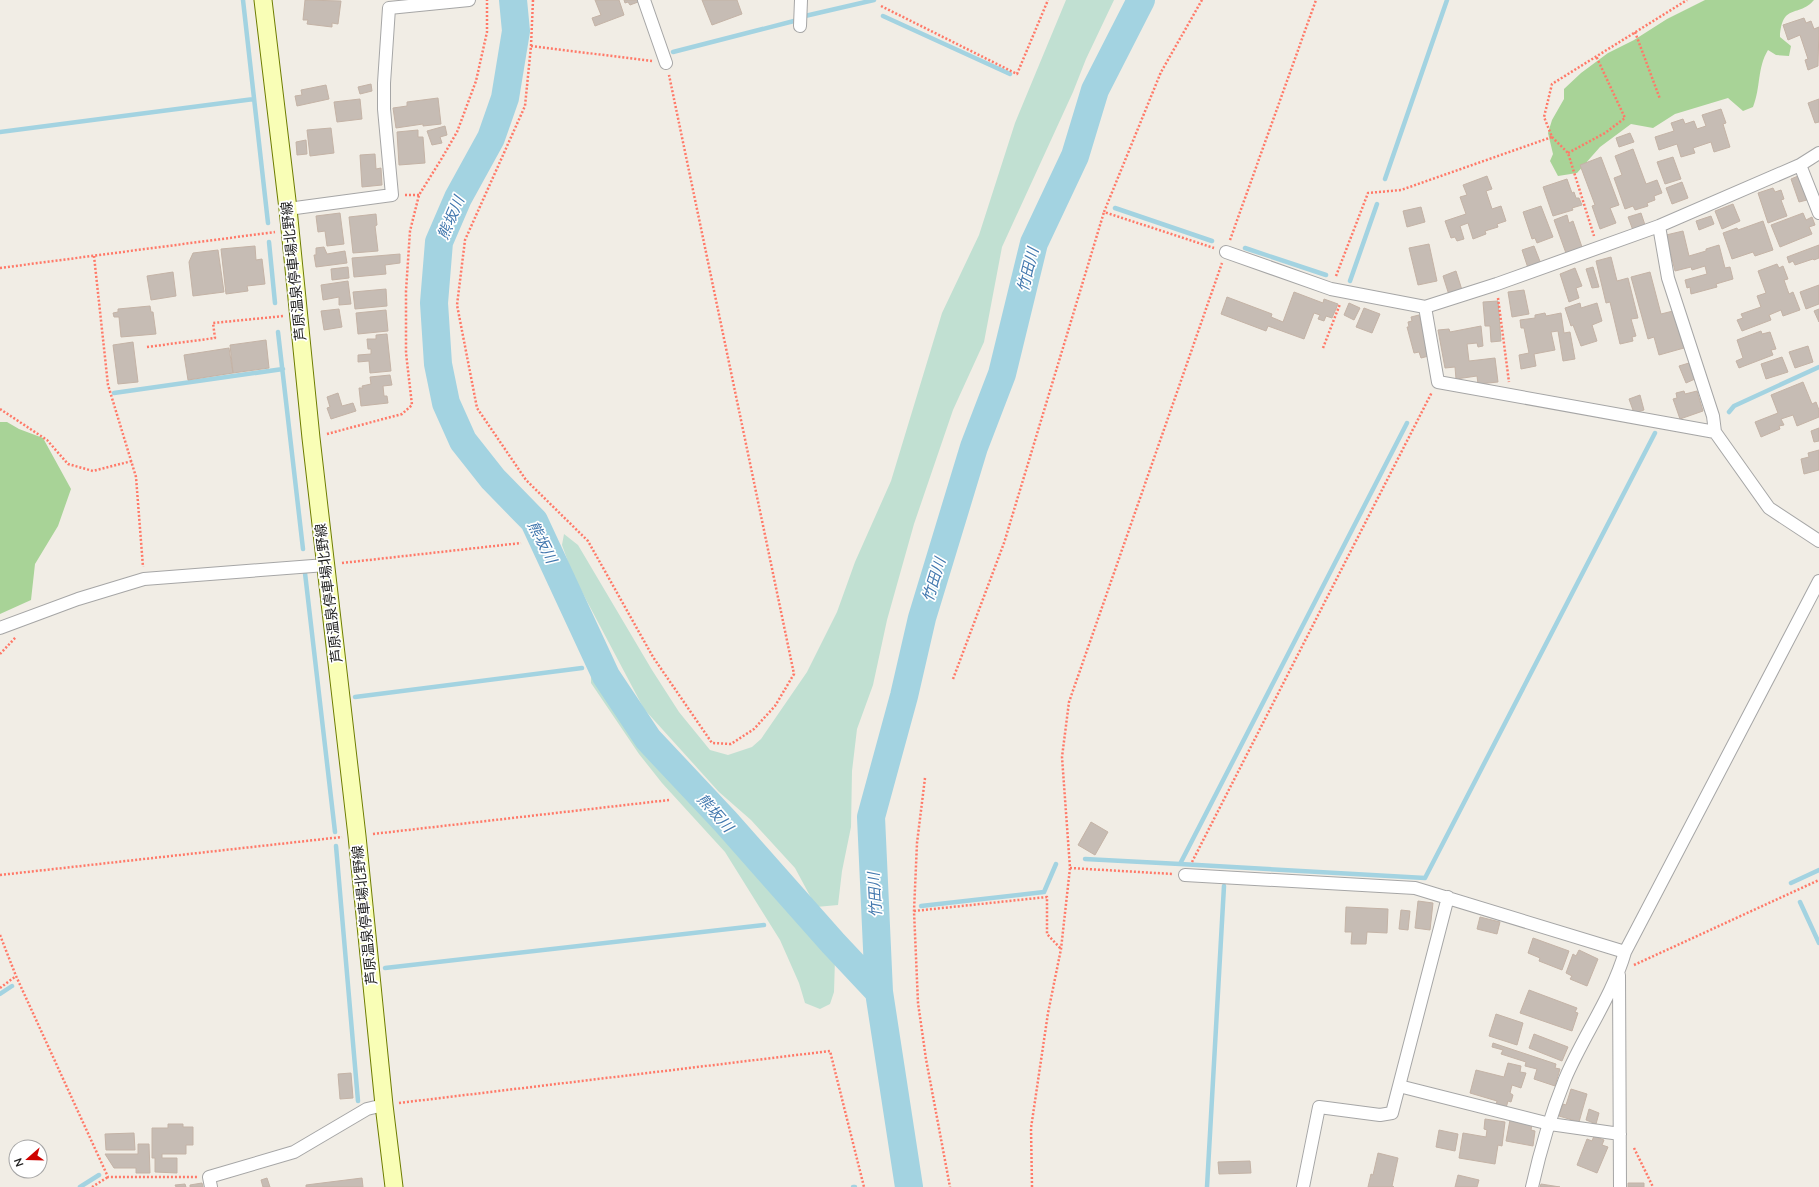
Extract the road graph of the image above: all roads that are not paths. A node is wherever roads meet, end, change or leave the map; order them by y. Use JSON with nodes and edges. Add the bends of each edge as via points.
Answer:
{"nodes":[{"id":1,"x":263,"y":0,"type":"edge"},
{"id":2,"x":469,"y":0,"type":"edge"},
{"id":3,"x":644,"y":0,"type":"edge"},
{"id":4,"x":801,"y":0,"type":"edge"},
{"id":5,"x":386,"y":4,"type":"edge"},
{"id":6,"x":800,"y":26,"type":"dead end"},
{"id":7,"x":666,"y":63,"type":"road end"},
{"id":8,"x":1819,"y":153,"type":"edge"},
{"id":9,"x":1800,"y":164,"type":"junction"},
{"id":10,"x":288,"y":208,"type":"junction"},
{"id":11,"x":1819,"y":213,"type":"edge"},
{"id":12,"x":1659,"y":226,"type":"junction"},
{"id":13,"x":1226,"y":252,"type":"road end"},
{"id":14,"x":1425,"y":307,"type":"junction"},
{"id":15,"x":1715,"y":432,"type":"junction"},
{"id":16,"x":1819,"y":541,"type":"edge"},
{"id":17,"x":326,"y":565,"type":"junction"},
{"id":18,"x":1819,"y":581,"type":"edge"},
{"id":19,"x":0,"y":628,"type":"edge"},
{"id":20,"x":1185,"y":875,"type":"road end"},
{"id":21,"x":1448,"y":897,"type":"junction"},
{"id":22,"x":1624,"y":952,"type":"junction"},
{"id":23,"x":1619,"y":972,"type":"junction"},
{"id":24,"x":1399,"y":1086,"type":"junction"},
{"id":25,"x":384,"y":1105,"type":"junction"},
{"id":26,"x":1550,"y":1124,"type":"junction"},
{"id":27,"x":1620,"y":1134,"type":"junction"},
{"id":28,"x":210,"y":1182,"type":"edge"},
{"id":29,"x":394,"y":1187,"type":"edge"},
{"id":30,"x":1303,"y":1187,"type":"edge"},
{"id":31,"x":1532,"y":1187,"type":"edge"},
{"id":32,"x":1620,"y":1187,"type":"edge"}],
"edges":[{"from":1,"to":10,"type":"main road","name":"芦原温泉停車場北野線"},
{"from":2,"to":5,"type":"street"},
{"from":3,"to":7,"type":"street"},
{"from":4,"to":6,"type":"street"},
{"from":5,"to":10,"type":"street","via":[[384,109],[392,195]]},
{"from":8,"to":9,"type":"street"},
{"from":9,"to":11,"type":"street"},
{"from":9,"to":12,"type":"street"},
{"from":10,"to":17,"type":"main road","name":"芦原温泉停車場北野線"},
{"from":12,"to":14,"type":"street"},
{"from":12,"to":15,"type":"street","via":[[1668,278],[1713,416]]},
{"from":13,"to":14,"type":"street","via":[[1331,289]]},
{"from":14,"to":15,"type":"street","via":[[1438,382]]},
{"from":15,"to":16,"type":"street","via":[[1769,508]]},
{"from":17,"to":19,"type":"street","via":[[144,580],[78,599]]},
{"from":17,"to":25,"type":"main road","name":"芦原温泉停車場北野線"},
{"from":18,"to":22,"type":"street"},
{"from":20,"to":21,"type":"street","via":[[1415,888]]},
{"from":21,"to":22,"type":"street"},
{"from":21,"to":24,"type":"street"},
{"from":22,"to":23,"type":"street"},
{"from":23,"to":26,"type":"street","via":[[1566,1079]]},
{"from":23,"to":27,"type":"street"},
{"from":24,"to":26,"type":"street"},
{"from":24,"to":30,"type":"street","via":[[1392,1113],[1380,1115],[1319,1107]]},
{"from":25,"to":28,"type":"street","via":[[367,1110],[294,1152]]},
{"from":25,"to":29,"type":"main road","name":"芦原温泉停車場北野線"},
{"from":26,"to":27,"type":"street"},
{"from":26,"to":31,"type":"street"},
{"from":27,"to":32,"type":"street"}]}
